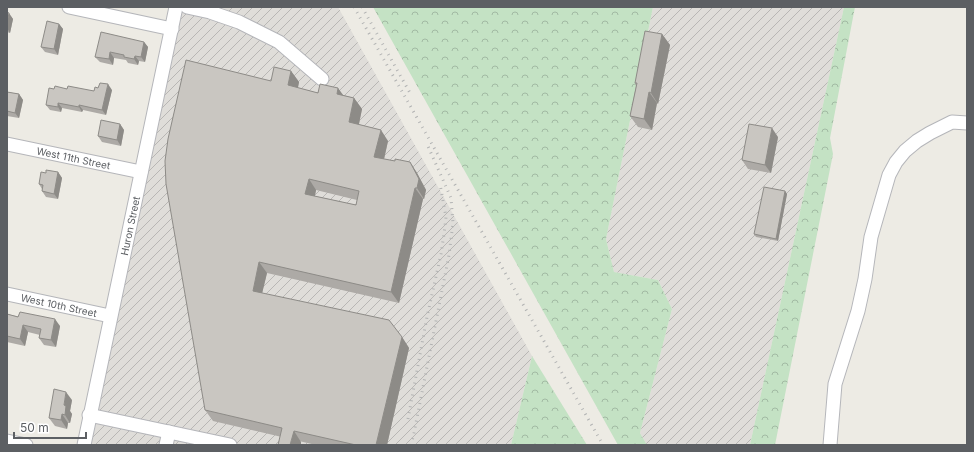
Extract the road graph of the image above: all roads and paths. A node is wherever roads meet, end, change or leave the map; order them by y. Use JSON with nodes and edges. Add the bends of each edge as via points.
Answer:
{"nodes":[{"id":1,"x":68,"y":7,"type":"edge"},
{"id":2,"x":176,"y":7,"type":"edge"},
{"id":3,"x":187,"y":7,"type":"edge"},
{"id":4,"x":172,"y":28,"type":"junction"},
{"id":5,"x":322,"y":79,"type":"dead end"},
{"id":6,"x":967,"y":123,"type":"edge"},
{"id":7,"x":7,"y":144,"type":"edge"},
{"id":8,"x":141,"y":172,"type":"junction"},
{"id":9,"x":7,"y":294,"type":"edge"},
{"id":10,"x":110,"y":316,"type":"junction"},
{"id":11,"x":89,"y":415,"type":"junction"},
{"id":12,"x":169,"y":432,"type":"junction"},
{"id":13,"x":7,"y":441,"type":"edge"},
{"id":14,"x":26,"y":445,"type":"edge"},
{"id":15,"x":84,"y":445,"type":"edge"},
{"id":16,"x":166,"y":445,"type":"edge"},
{"id":17,"x":230,"y":445,"type":"edge"},
{"id":18,"x":830,"y":445,"type":"edge"}],
"edges":[{"from":1,"to":4,"type":"street"},
{"from":2,"to":4,"type":"street","name":"Huron Street"},
{"from":3,"to":5,"type":"street","via":[[239,22],[280,42]]},
{"from":4,"to":8,"type":"street","name":"Huron Street"},
{"from":6,"to":18,"type":"street","via":[[952,122],[923,137],[905,151],[889,175],[871,237],[858,311],[835,384]]},
{"from":7,"to":8,"type":"street","name":"West 11th Street"},
{"from":8,"to":10,"type":"street","name":"Huron Street"},
{"from":9,"to":10,"type":"street","name":"West 10th Street"},
{"from":10,"to":11,"type":"street","name":"Huron Street"},
{"from":11,"to":12,"type":"street"},
{"from":11,"to":15,"type":"street","name":"Huron Street"},
{"from":12,"to":16,"type":"street"},
{"from":12,"to":17,"type":"street"},
{"from":13,"to":14,"type":"street"}]}
